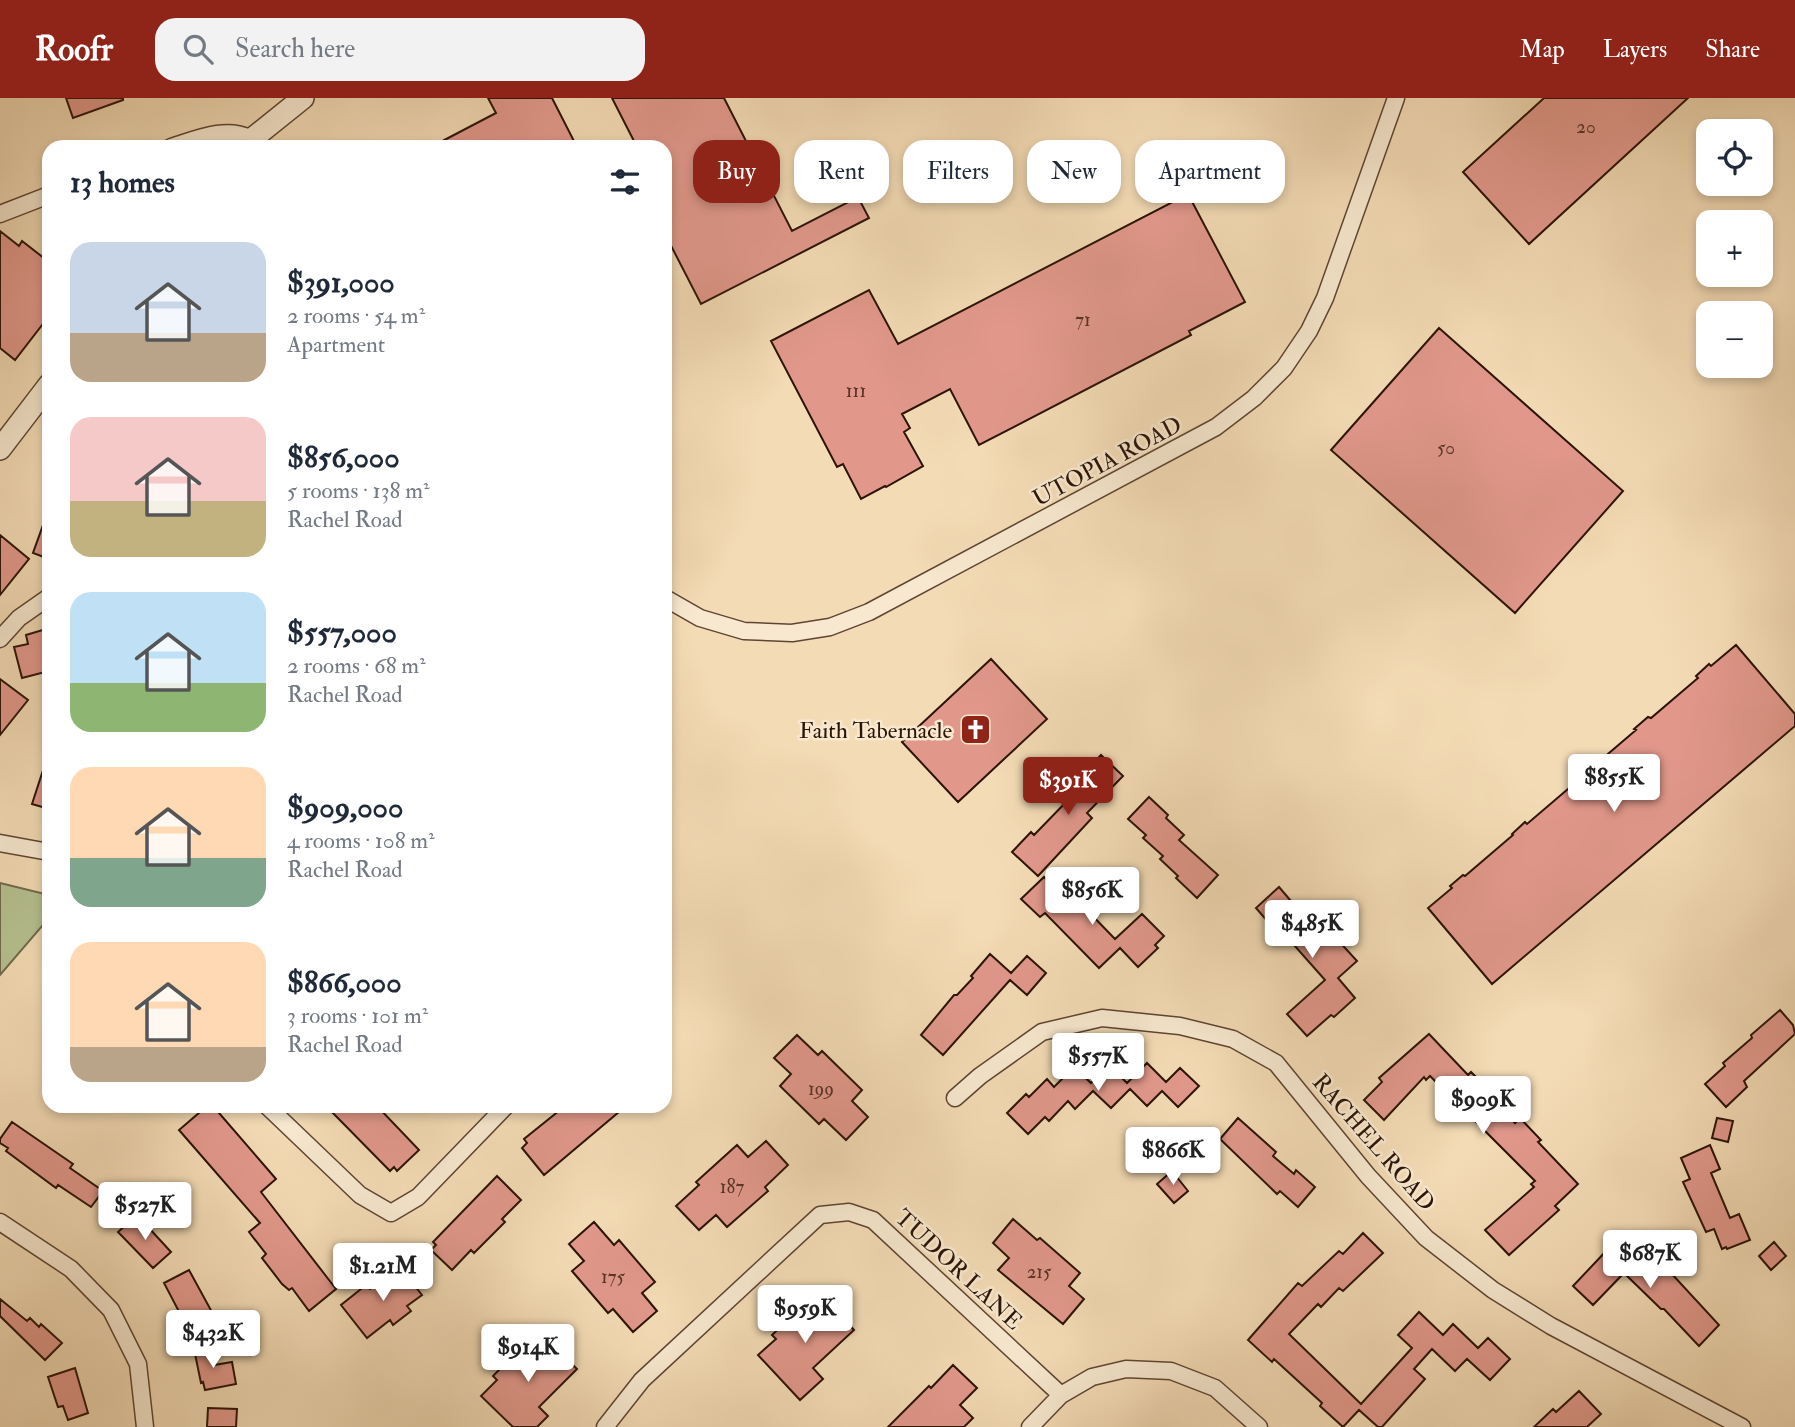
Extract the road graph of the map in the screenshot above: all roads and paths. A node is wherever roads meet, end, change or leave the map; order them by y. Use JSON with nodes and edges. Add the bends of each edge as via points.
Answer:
{"nodes":[{"id":1,"x":303,"y":98,"type":"edge"},
{"id":2,"x":1396,"y":98,"type":"edge"},
{"id":3,"x":198,"y":140,"type":"edge"},
{"id":4,"x":245,"y":140,"type":"edge"},
{"id":5,"x":249,"y":140,"type":"edge"},
{"id":6,"x":42,"y":198,"type":"edge"},
{"id":7,"x":0,"y":214,"type":"edge"},
{"id":8,"x":42,"y":394,"type":"edge"},
{"id":9,"x":0,"y":449,"type":"edge"},
{"id":10,"x":42,"y":602,"type":"edge"},
{"id":11,"x":672,"y":602,"type":"edge"},
{"id":12,"x":0,"y":639,"type":"edge"},
{"id":13,"x":0,"y":843,"type":"edge"},
{"id":14,"x":42,"y":851,"type":"edge"},
{"id":15,"x":956,"y":1098,"type":"dead end"},
{"id":16,"x":274,"y":1113,"type":"edge"},
{"id":17,"x":499,"y":1113,"type":"edge"},
{"id":18,"x":0,"y":1222,"type":"edge"},
{"id":19,"x":1061,"y":1395,"type":"junction"},
{"id":20,"x":145,"y":1427,"type":"edge"},
{"id":21,"x":605,"y":1427,"type":"edge"},
{"id":22,"x":1030,"y":1427,"type":"edge"},
{"id":23,"x":1259,"y":1427,"type":"edge"},
{"id":24,"x":1742,"y":1427,"type":"edge"}],
"edges":[{"from":1,"to":5,"type":"street"},
{"from":2,"to":11,"type":"street","name":"UTOPIA ROAD","via":[[1309,331],[1284,368],[1216,428],[869,612],[830,627],[792,633],[744,631],[700,618]]},
{"from":3,"to":4,"type":"street","via":[[241,133]]},
{"from":6,"to":7,"type":"street"},
{"from":8,"to":9,"type":"street"},
{"from":10,"to":12,"type":"street"},
{"from":13,"to":14,"type":"street"},
{"from":15,"to":24,"type":"street","name":"RACHEL ROAD","via":[[1042,1032],[1102,1018],[1180,1026],[1233,1039],[1276,1063],[1368,1176],[1426,1238],[1493,1290],[1551,1326]]},
{"from":16,"to":17,"type":"street","via":[[360,1195],[391,1213],[418,1197]]},
{"from":18,"to":20,"type":"street","via":[[71,1269],[111,1310],[138,1364]]},
{"from":19,"to":21,"type":"street","name":"TUDOR LANE","via":[[873,1220],[849,1212],[820,1214],[642,1380]]},
{"from":19,"to":22,"type":"street"},
{"from":19,"to":23,"type":"street","via":[[1092,1377],[1126,1369],[1171,1371],[1215,1388]]}]}
